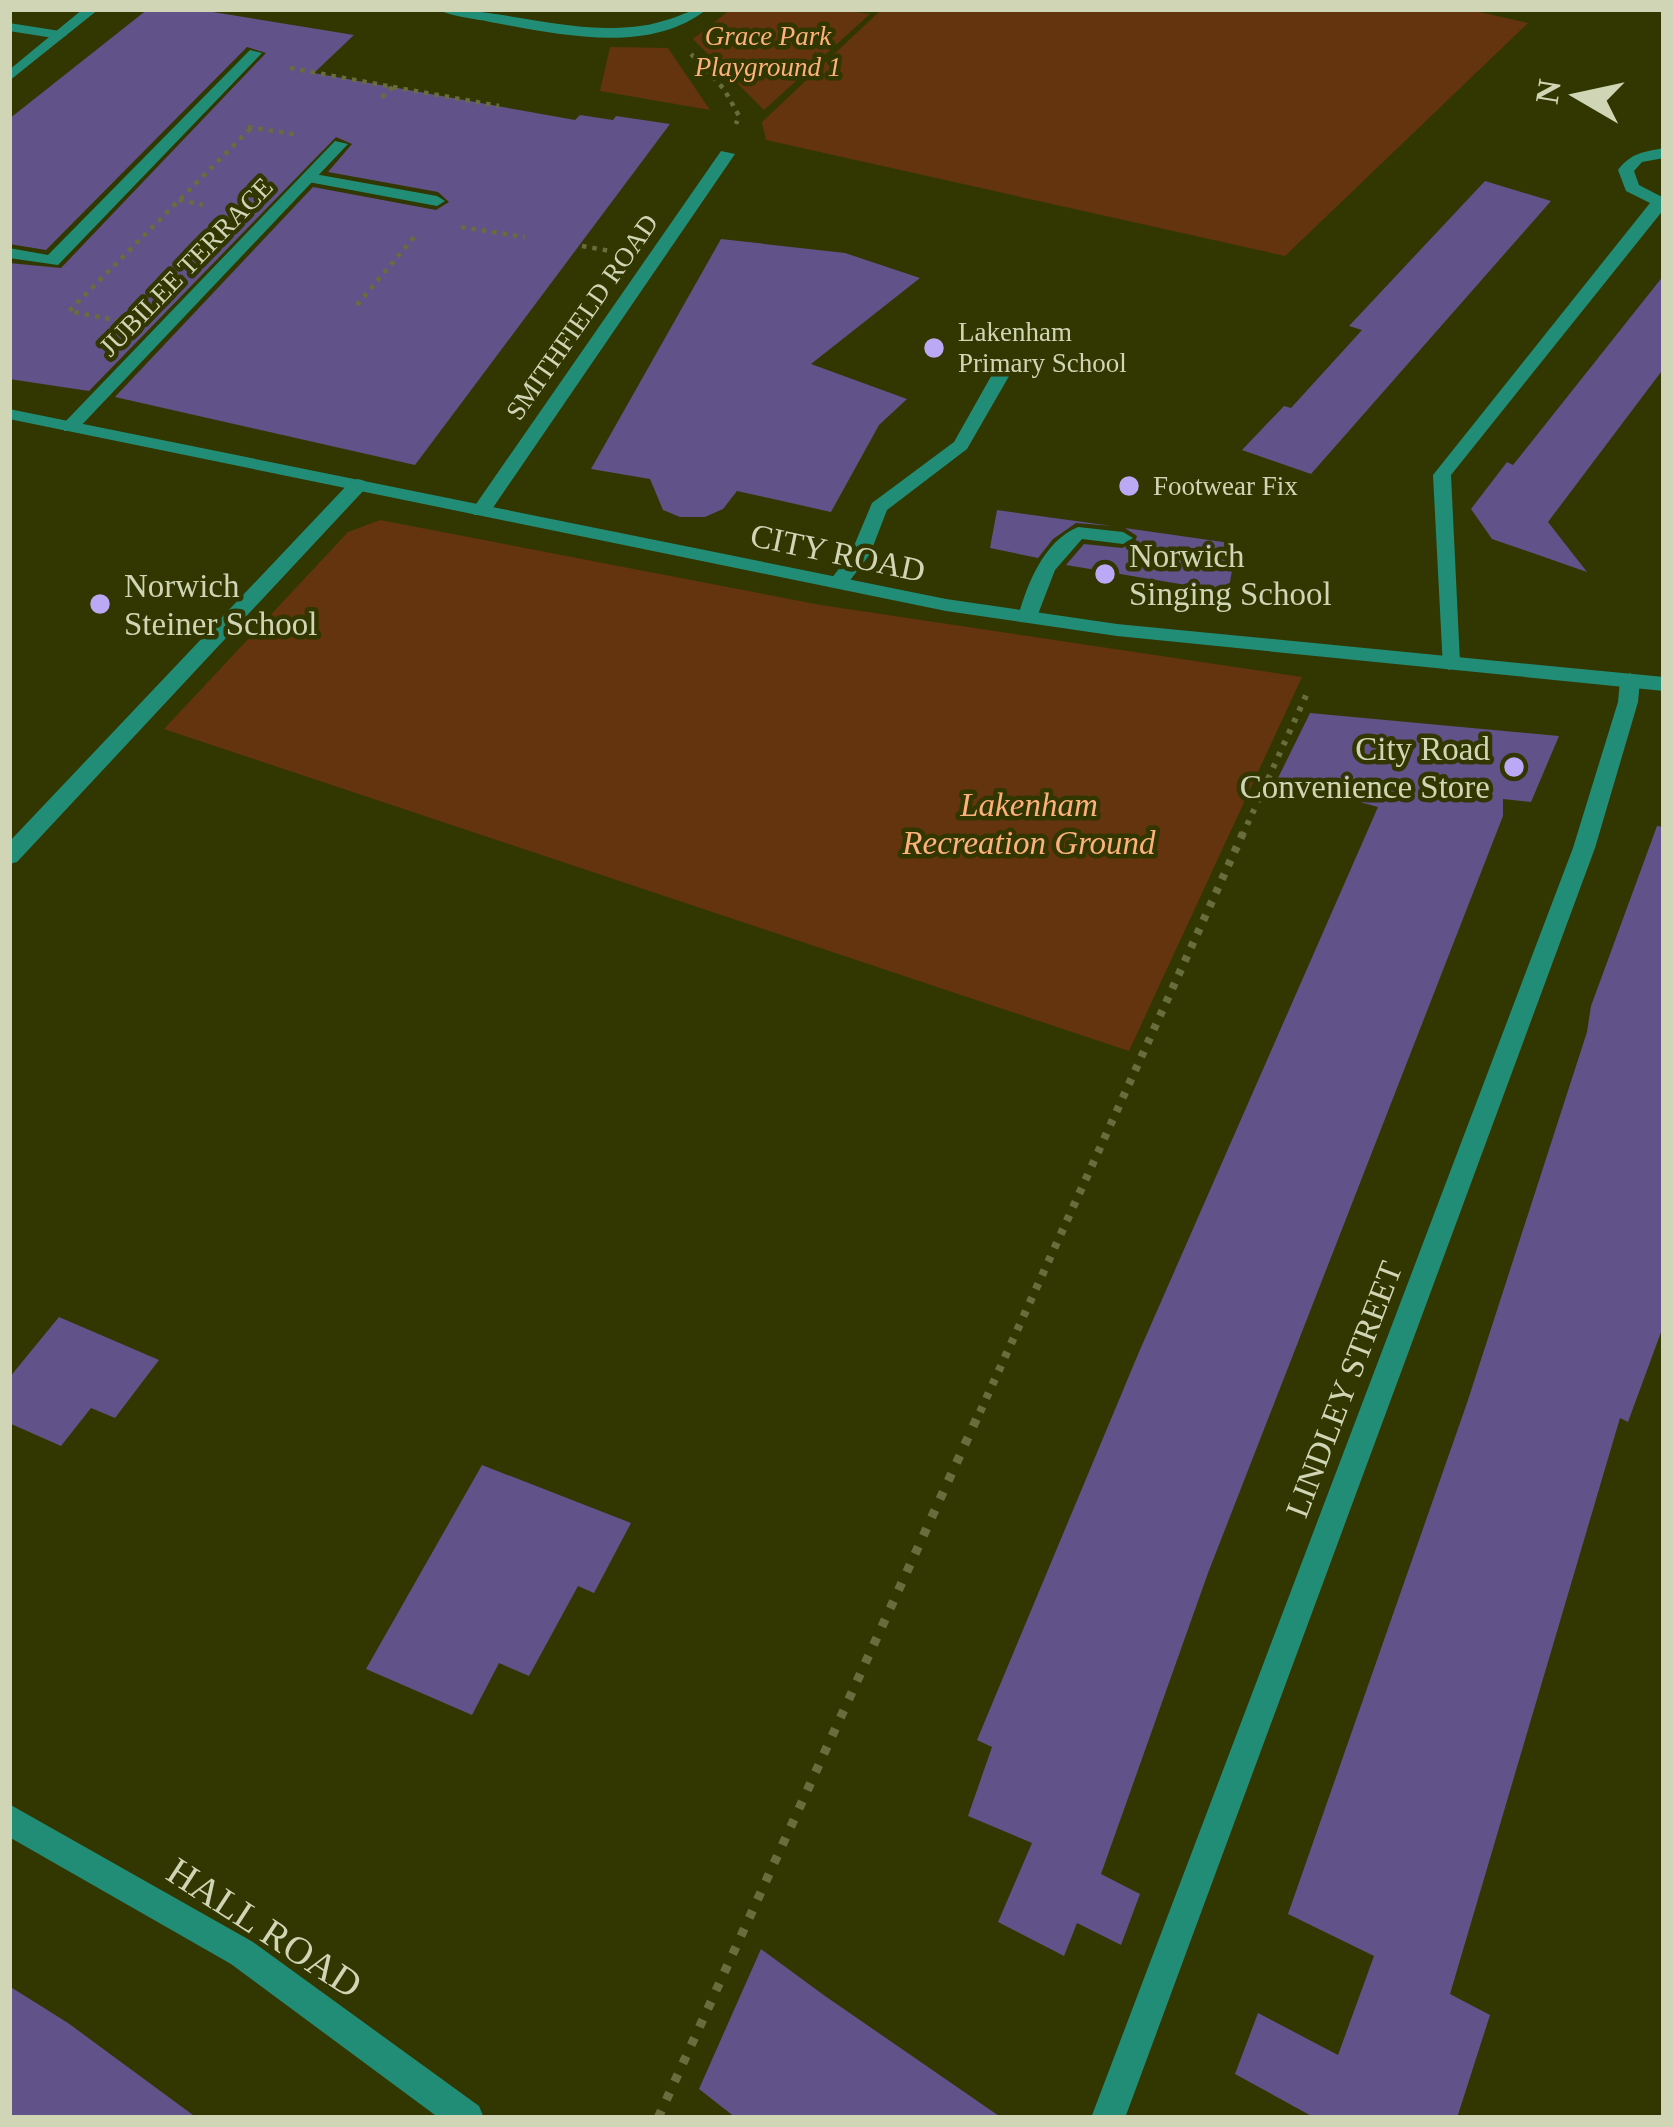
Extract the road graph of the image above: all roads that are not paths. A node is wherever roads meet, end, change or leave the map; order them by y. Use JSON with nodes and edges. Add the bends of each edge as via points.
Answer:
{"nodes":[{"id":1,"x":92,"y":9,"type":"edge"},
{"id":2,"x":444,"y":9,"type":"edge"},
{"id":3,"x":700,"y":9,"type":"edge"},
{"id":4,"x":9,"y":27,"type":"edge"},
{"id":5,"x":61,"y":35,"type":"junction"},
{"id":6,"x":255,"y":53,"type":"dead end"},
{"id":7,"x":9,"y":77,"type":"edge"},
{"id":8,"x":340,"y":144,"type":"dead end"},
{"id":9,"x":1664,"y":152,"type":"edge"},
{"id":10,"x":727,"y":154,"type":"road end"},
{"id":11,"x":309,"y":178,"type":"junction"},
{"id":12,"x":436,"y":201,"type":"dead end"},
{"id":13,"x":1661,"y":204,"type":"edge"},
{"id":14,"x":9,"y":253,"type":"edge"},
{"id":15,"x":1007,"y":364,"type":"dead end"},
{"id":16,"x":9,"y":414,"type":"edge"},
{"id":17,"x":70,"y":427,"type":"junction"},
{"id":18,"x":358,"y":485,"type":"junction"},
{"id":19,"x":481,"y":511,"type":"junction"},
{"id":20,"x":1124,"y":538,"type":"dead end"},
{"id":21,"x":838,"y":583,"type":"junction"},
{"id":22,"x":1028,"y":617,"type":"junction"},
{"id":23,"x":1450,"y":663,"type":"junction"},
{"id":24,"x":1630,"y":680,"type":"junction"},
{"id":25,"x":1664,"y":684,"type":"edge"},
{"id":26,"x":9,"y":856,"type":"edge"},
{"id":27,"x":9,"y":1820,"type":"edge"},
{"id":28,"x":467,"y":2118,"type":"edge"},
{"id":29,"x":1108,"y":2118,"type":"edge"}],
"edges":[{"from":1,"to":5,"type":"street"},
{"from":2,"to":3,"type":"street","via":[[622,33],[669,28]]},
{"from":4,"to":5,"type":"street"},
{"from":5,"to":7,"type":"street"},
{"from":6,"to":14,"type":"street","via":[[52,261]]},
{"from":8,"to":11,"type":"street","name":"JUBILEE TERRACE"},
{"from":9,"to":13,"type":"street","via":[[1637,158],[1626,170],[1632,188]]},
{"from":10,"to":19,"type":"street","name":"SMITHFIELD ROAD"},
{"from":11,"to":12,"type":"street"},
{"from":11,"to":17,"type":"street","name":"JUBILEE TERRACE"},
{"from":13,"to":23,"type":"street","via":[[1442,475]]},
{"from":15,"to":21,"type":"street","via":[[962,445],[879,507]]},
{"from":16,"to":17,"type":"street","name":"CITY ROAD"},
{"from":17,"to":18,"type":"street","name":"CITY ROAD"},
{"from":18,"to":19,"type":"street","name":"CITY ROAD"},
{"from":18,"to":26,"type":"street"},
{"from":19,"to":21,"type":"street","name":"CITY ROAD"},
{"from":20,"to":22,"type":"street","via":[[1078,533],[1051,556]]},
{"from":21,"to":22,"type":"street","name":"CITY ROAD"},
{"from":22,"to":23,"type":"street","name":"CITY ROAD"},
{"from":23,"to":24,"type":"street","name":"CITY ROAD"},
{"from":24,"to":25,"type":"street","name":"CITY ROAD"},
{"from":24,"to":29,"type":"street","name":"LINDLEY STREET","via":[[1584,848]]},
{"from":27,"to":28,"type":"street","name":"HALL ROAD","via":[[242,1953]]}]}
